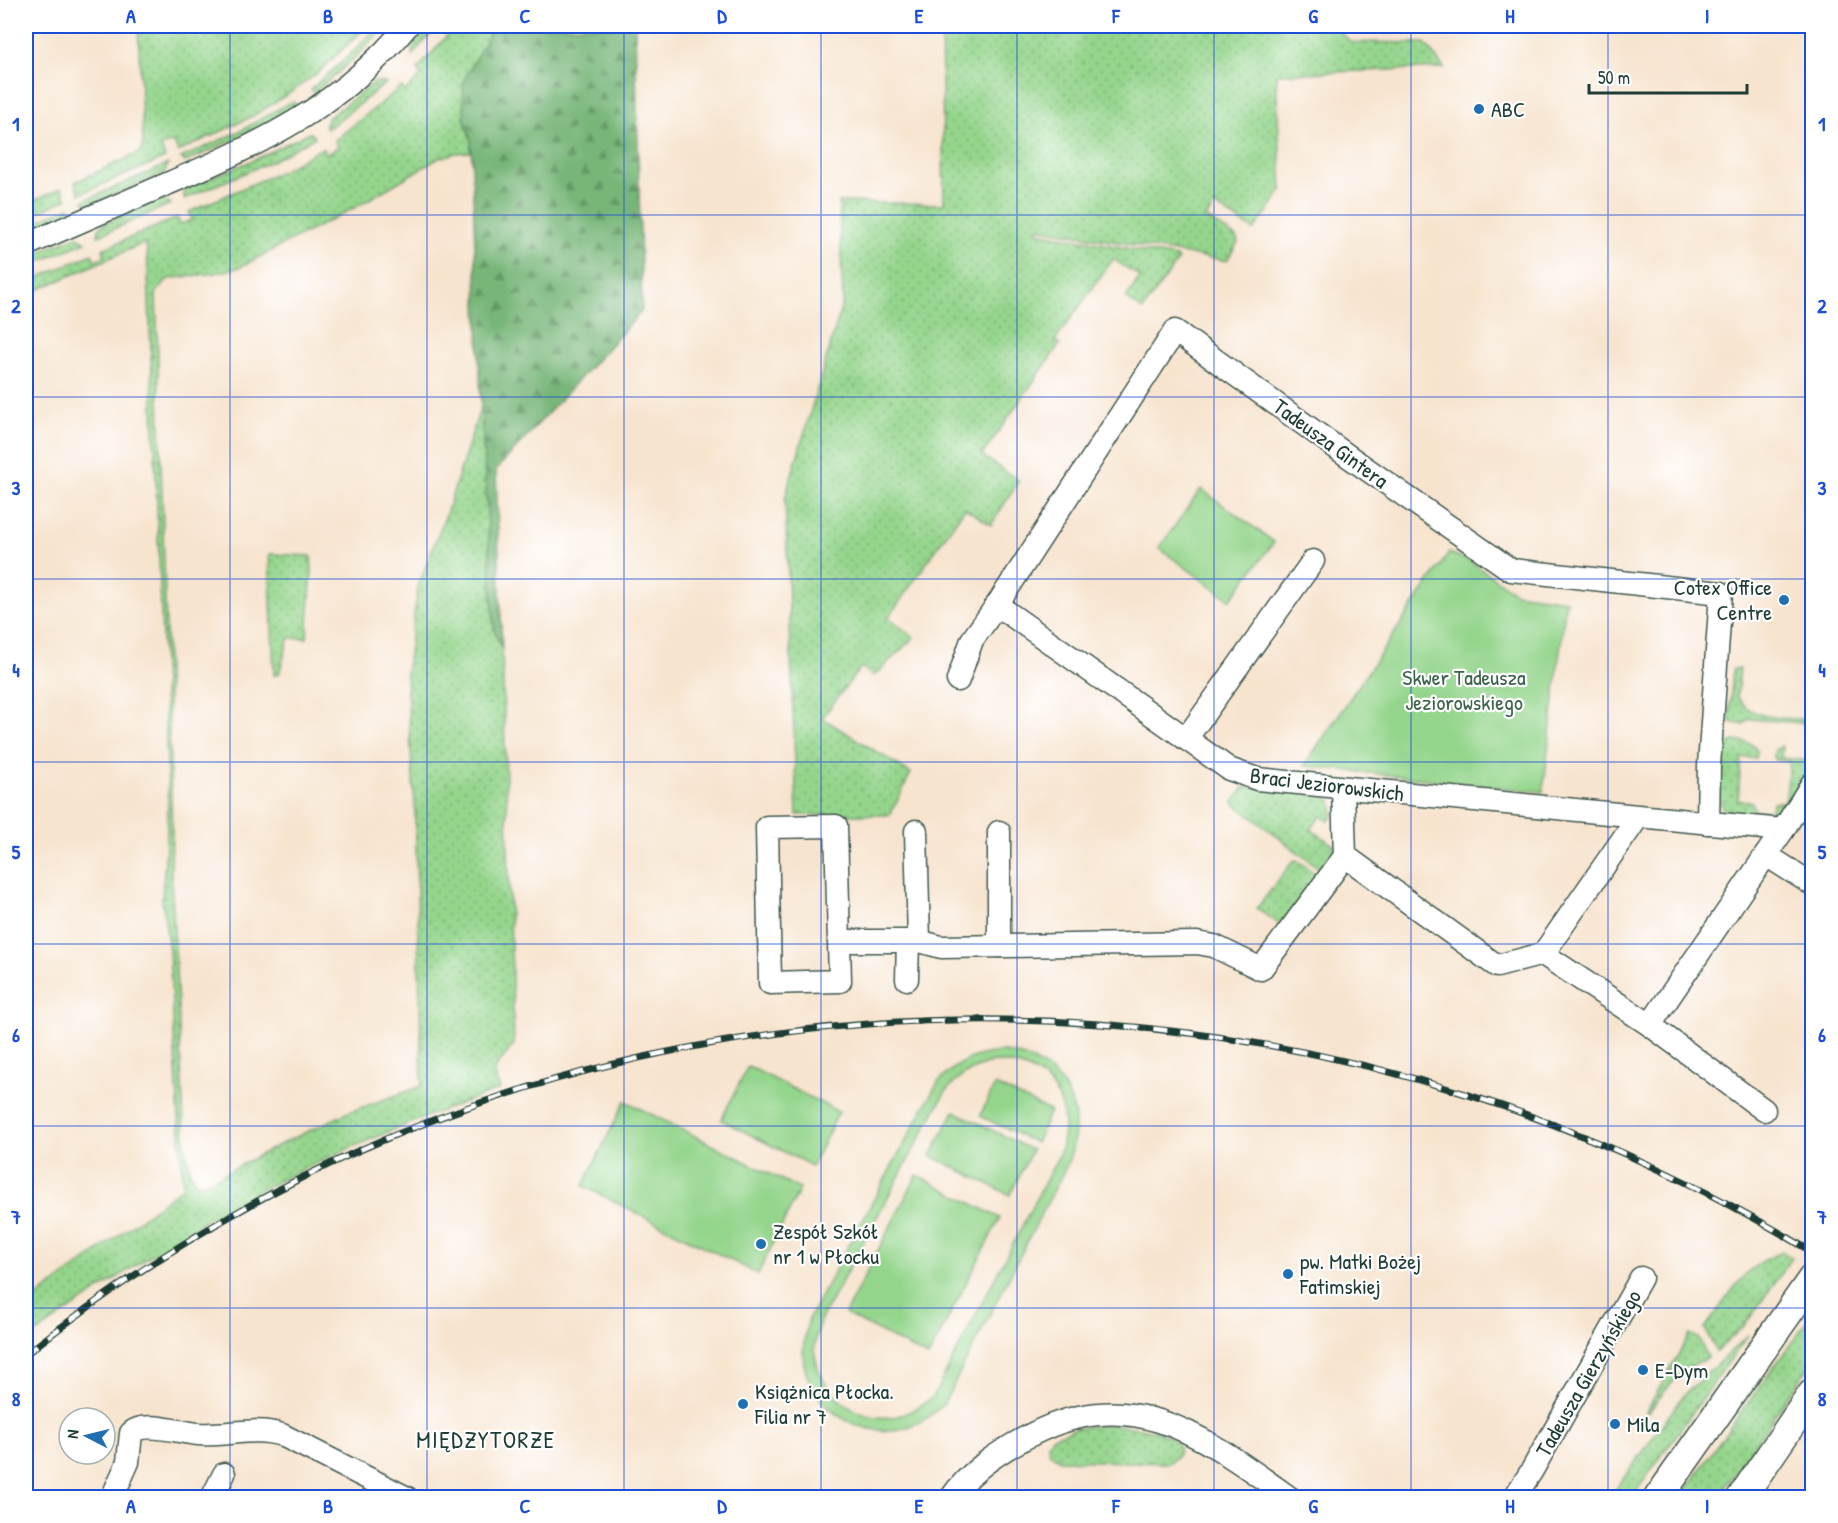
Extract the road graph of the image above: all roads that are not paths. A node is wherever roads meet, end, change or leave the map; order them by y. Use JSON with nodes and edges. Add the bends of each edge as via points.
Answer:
{"nodes":[{"id":1,"x":407,"y":26,"type":"edge"},
{"id":2,"x":26,"y":245,"type":"edge"},
{"id":3,"x":1313,"y":561,"type":"dead end"},
{"id":4,"x":997,"y":605,"type":"junction"},
{"id":5,"x":958,"y":680,"type":"dead end"},
{"id":6,"x":1186,"y":739,"type":"junction"},
{"id":7,"x":1812,"y":784,"type":"edge"},
{"id":8,"x":1343,"y":788,"type":"junction"},
{"id":9,"x":1638,"y":817,"type":"junction"},
{"id":10,"x":1708,"y":824,"type":"junction"},
{"id":11,"x":1783,"y":830,"type":"junction"},
{"id":12,"x":916,"y":831,"type":"dead end"},
{"id":13,"x":999,"y":832,"type":"dead end"},
{"id":14,"x":1767,"y":855,"type":"junction"},
{"id":15,"x":1345,"y":856,"type":"junction"},
{"id":16,"x":1812,"y":884,"type":"edge"},
{"id":17,"x":840,"y":941,"type":"junction"},
{"id":18,"x":914,"y":941,"type":"junction"},
{"id":19,"x":999,"y":946,"type":"junction"},
{"id":20,"x":1543,"y":954,"type":"junction"},
{"id":21,"x":907,"y":980,"type":"dead end"},
{"id":22,"x":1650,"y":1025,"type":"junction"},
{"id":23,"x":1764,"y":1110,"type":"dead end"},
{"id":24,"x":1641,"y":1278,"type":"dead end"},
{"id":25,"x":1812,"y":1279,"type":"edge"},
{"id":26,"x":1812,"y":1394,"type":"edge"},
{"id":27,"x":224,"y":1474,"type":"dead end"},
{"id":28,"x":112,"y":1497,"type":"edge"},
{"id":29,"x":212,"y":1497,"type":"edge"},
{"id":30,"x":407,"y":1497,"type":"edge"},
{"id":31,"x":951,"y":1497,"type":"edge"},
{"id":32,"x":1290,"y":1497,"type":"edge"},
{"id":33,"x":1514,"y":1497,"type":"edge"},
{"id":34,"x":1658,"y":1497,"type":"edge"},
{"id":35,"x":1741,"y":1497,"type":"edge"}],
"edges":[{"from":1,"to":2,"type":"street","via":[[357,78],[278,133]]},
{"from":3,"to":6,"type":"street"},
{"from":4,"to":5,"type":"street","name":"Tadeusza Gintera","via":[[972,640]]},
{"from":4,"to":6,"type":"street","name":"Braci Jeziorowskich"},
{"from":4,"to":10,"type":"street","name":"Tadeusza Gintera","via":[[1175,331],[1511,570],[1721,593]]},
{"from":6,"to":8,"type":"street","name":"Braci Jeziorowskich","via":[[1229,769],[1257,779]]},
{"from":7,"to":11,"type":"street"},
{"from":8,"to":9,"type":"street","name":"Braci Jeziorowskich"},
{"from":8,"to":15,"type":"street"},
{"from":9,"to":10,"type":"street","name":"Braci Jeziorowskich"},
{"from":9,"to":20,"type":"street"},
{"from":10,"to":11,"type":"street","name":"Braci Jeziorowskich"},
{"from":11,"to":14,"type":"street"},
{"from":12,"to":18,"type":"street"},
{"from":13,"to":19,"type":"street"},
{"from":14,"to":16,"type":"street"},
{"from":14,"to":22,"type":"street"},
{"from":15,"to":19,"type":"street","via":[[1261,969],[1214,946],[1197,943]]},
{"from":15,"to":20,"type":"street","via":[[1497,966]]},
{"from":17,"to":17,"type":"street","via":[[836,826],[767,827],[770,983],[840,981]]},
{"from":17,"to":18,"type":"street"},
{"from":18,"to":19,"type":"street","via":[[941,947]]},
{"from":18,"to":21,"type":"street"},
{"from":20,"to":22,"type":"street"},
{"from":22,"to":23,"type":"street"},
{"from":24,"to":33,"type":"street","name":"Tadeusza Gierzyńskiego"},
{"from":25,"to":34,"type":"main road"},
{"from":26,"to":35,"type":"main road"},
{"from":27,"to":29,"type":"street"},
{"from":28,"to":30,"type":"street","via":[[128,1462],[131,1433],[146,1427],[200,1434],[271,1431]]},
{"from":31,"to":32,"type":"street","via":[[980,1467],[1036,1432],[1072,1418],[1107,1414],[1158,1420],[1196,1435]]}]}
